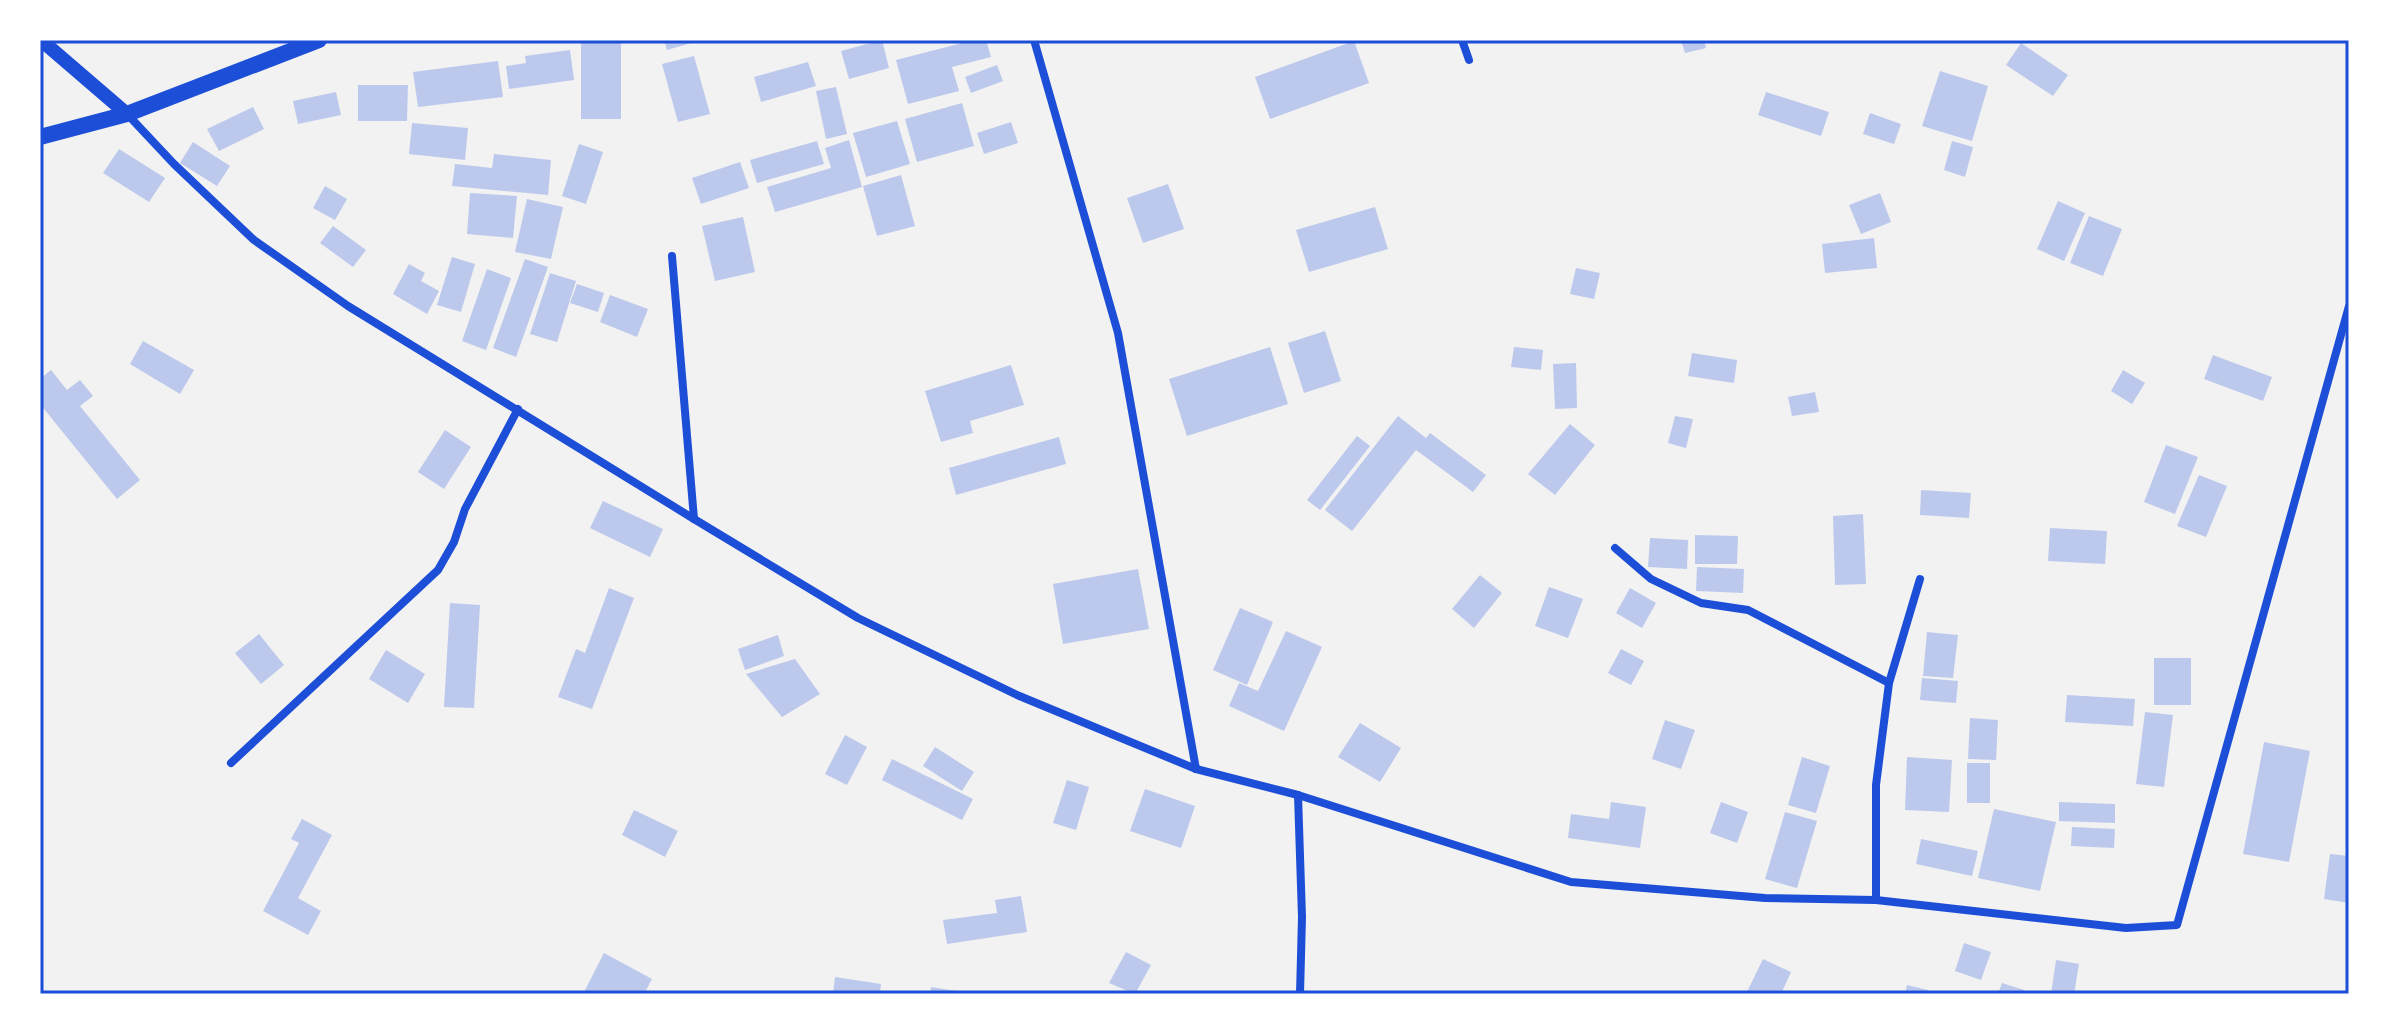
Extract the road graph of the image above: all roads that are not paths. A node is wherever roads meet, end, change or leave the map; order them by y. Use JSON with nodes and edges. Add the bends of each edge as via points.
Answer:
{"nodes":[{"id":1,"x":41,"y":40,"type":"edge"},
{"id":2,"x":319,"y":40,"type":"edge"},
{"id":3,"x":1034,"y":40,"type":"edge"},
{"id":4,"x":1462,"y":40,"type":"edge"},
{"id":5,"x":1469,"y":60,"type":"dead end"},
{"id":6,"x":127,"y":114,"type":"junction"},
{"id":7,"x":40,"y":137,"type":"edge"},
{"id":8,"x":672,"y":256,"type":"dead end"},
{"id":9,"x":2349,"y":306,"type":"edge"},
{"id":10,"x":518,"y":409,"type":"junction"},
{"id":11,"x":694,"y":519,"type":"junction"},
{"id":12,"x":1615,"y":548,"type":"dead end"},
{"id":13,"x":1920,"y":579,"type":"dead end"},
{"id":14,"x":1889,"y":683,"type":"junction"},
{"id":15,"x":231,"y":763,"type":"dead end"},
{"id":16,"x":1196,"y":769,"type":"junction"},
{"id":17,"x":1298,"y":795,"type":"junction"},
{"id":18,"x":1876,"y":900,"type":"junction"},
{"id":19,"x":1300,"y":994,"type":"edge"}],
"edges":[{"from":1,"to":6,"type":"street"},
{"from":2,"to":6,"type":"main road"},
{"from":3,"to":16,"type":"street","via":[[1118,333]]},
{"from":4,"to":5,"type":"street"},
{"from":6,"to":7,"type":"main road"},
{"from":6,"to":10,"type":"street","via":[[254,240],[348,306]]},
{"from":8,"to":11,"type":"street"},
{"from":9,"to":18,"type":"street","via":[[2177,925],[2126,928]]},
{"from":10,"to":11,"type":"street"},
{"from":10,"to":15,"type":"street","via":[[438,570]]},
{"from":11,"to":16,"type":"street","via":[[858,618],[1017,695]]},
{"from":12,"to":14,"type":"street","via":[[1651,579],[1701,603],[1748,610]]},
{"from":13,"to":14,"type":"street"},
{"from":14,"to":18,"type":"street","via":[[1876,785]]},
{"from":16,"to":17,"type":"street"},
{"from":17,"to":18,"type":"street","via":[[1571,882],[1765,898]]},
{"from":17,"to":19,"type":"street"}]}
